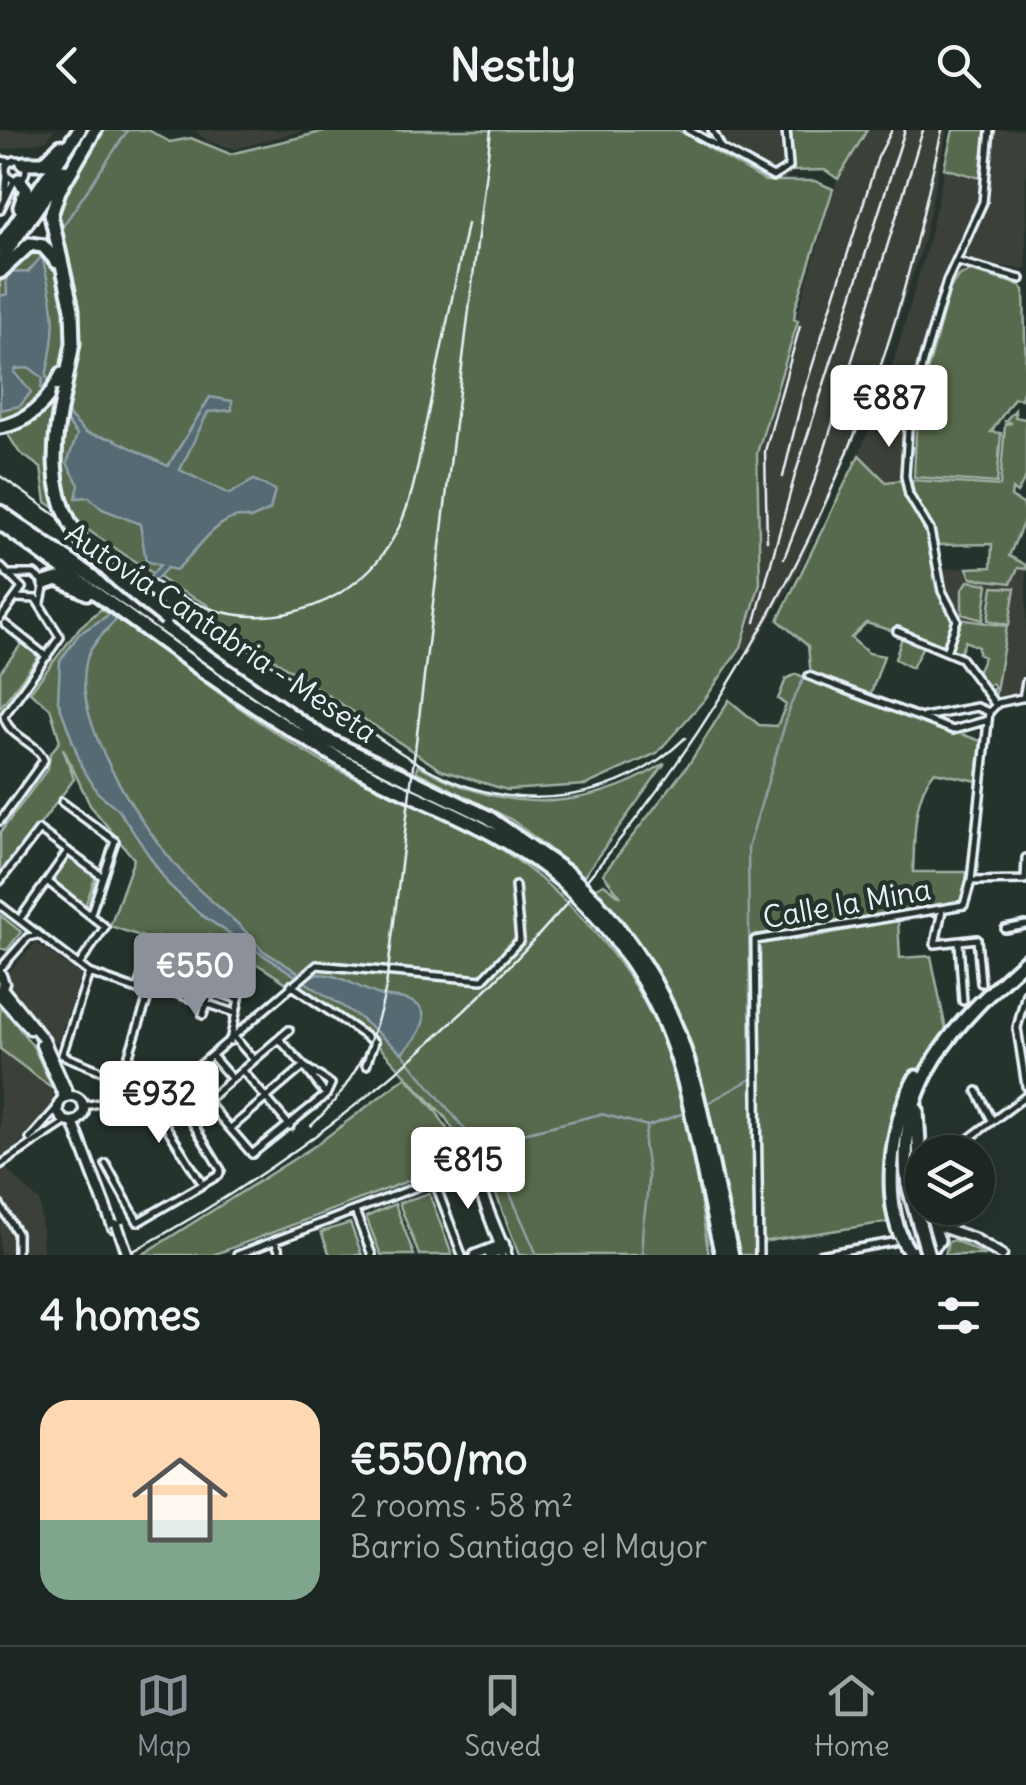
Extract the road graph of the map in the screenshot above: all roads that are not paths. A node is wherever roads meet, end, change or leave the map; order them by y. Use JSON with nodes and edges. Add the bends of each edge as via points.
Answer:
{"nodes":[{"id":1,"x":76,"y":130,"type":"edge"},
{"id":2,"x":92,"y":130,"type":"edge"},
{"id":3,"x":688,"y":130,"type":"edge"},
{"id":4,"x":711,"y":130,"type":"edge"},
{"id":5,"x":786,"y":130,"type":"edge"},
{"id":6,"x":990,"y":130,"type":"edge"},
{"id":7,"x":703,"y":136,"type":"edge"},
{"id":8,"x":723,"y":150,"type":"junction"},
{"id":9,"x":0,"y":160,"type":"edge"},
{"id":10,"x":17,"y":162,"type":"junction"},
{"id":11,"x":9,"y":175,"type":"edge"},
{"id":12,"x":2,"y":184,"type":"edge"},
{"id":13,"x":5,"y":201,"type":"junction"},
{"id":14,"x":0,"y":210,"type":"edge"},
{"id":15,"x":0,"y":238,"type":"edge"},
{"id":16,"x":50,"y":242,"type":"junction"},
{"id":17,"x":0,"y":246,"type":"edge"},
{"id":18,"x":0,"y":261,"type":"edge"},
{"id":19,"x":958,"y":262,"type":"junction"},
{"id":20,"x":0,"y":272,"type":"edge"},
{"id":21,"x":1022,"y":279,"type":"dead end"},
{"id":22,"x":60,"y":388,"type":"junction"},
{"id":23,"x":0,"y":428,"type":"edge"},
{"id":24,"x":0,"y":512,"type":"edge"},
{"id":25,"x":0,"y":524,"type":"edge"},
{"id":26,"x":0,"y":566,"type":"edge"},
{"id":27,"x":11,"y":574,"type":"junction"},
{"id":28,"x":45,"y":583,"type":"junction"},
{"id":29,"x":16,"y":598,"type":"junction"},
{"id":30,"x":115,"y":603,"type":"junction"},
{"id":31,"x":42,"y":604,"type":"junction"},
{"id":32,"x":136,"y":617,"type":"junction"},
{"id":33,"x":2,"y":622,"type":"edge"},
{"id":34,"x":897,"y":631,"type":"dead end"},
{"id":35,"x":947,"y":649,"type":"junction"},
{"id":36,"x":48,"y":657,"type":"junction"},
{"id":37,"x":809,"y":676,"type":"dead end"},
{"id":38,"x":1026,"y":682,"type":"edge"},
{"id":39,"x":1024,"y":698,"type":"edge"},
{"id":40,"x":994,"y":704,"type":"junction"},
{"id":41,"x":989,"y":712,"type":"junction"},
{"id":42,"x":922,"y":718,"type":"junction"},
{"id":43,"x":988,"y":720,"type":"junction"},
{"id":44,"x":344,"y":751,"type":"junction"},
{"id":45,"x":62,"y":802,"type":"dead end"},
{"id":46,"x":0,"y":821,"type":"edge"},
{"id":47,"x":68,"y":851,"type":"junction"},
{"id":48,"x":1026,"y":858,"type":"edge"},
{"id":49,"x":103,"y":877,"type":"junction"},
{"id":50,"x":566,"y":878,"type":"junction"},
{"id":51,"x":0,"y":881,"type":"edge"},
{"id":52,"x":47,"y":881,"type":"junction"},
{"id":53,"x":971,"y":881,"type":"junction"},
{"id":54,"x":1025,"y":881,"type":"edge"},
{"id":55,"x":515,"y":886,"type":"dead end"},
{"id":56,"x":592,"y":904,"type":"junction"},
{"id":57,"x":0,"y":905,"type":"edge"},
{"id":58,"x":942,"y":910,"type":"junction"},
{"id":59,"x":91,"y":913,"type":"junction"},
{"id":60,"x":22,"y":916,"type":"dead end"},
{"id":61,"x":25,"y":924,"type":"junction"},
{"id":62,"x":1026,"y":925,"type":"edge"},
{"id":63,"x":1005,"y":928,"type":"dead end"},
{"id":64,"x":28,"y":936,"type":"junction"},
{"id":65,"x":42,"y":937,"type":"junction"},
{"id":66,"x":153,"y":942,"type":"dead end"},
{"id":67,"x":959,"y":942,"type":"junction"},
{"id":68,"x":1026,"y":960,"type":"edge"},
{"id":69,"x":79,"y":966,"type":"junction"},
{"id":70,"x":199,"y":969,"type":"junction"},
{"id":71,"x":0,"y":971,"type":"edge"},
{"id":72,"x":88,"y":973,"type":"junction"},
{"id":73,"x":216,"y":976,"type":"junction"},
{"id":74,"x":981,"y":983,"type":"dead end"},
{"id":75,"x":194,"y":984,"type":"junction"},
{"id":76,"x":293,"y":984,"type":"junction"},
{"id":77,"x":138,"y":990,"type":"junction"},
{"id":78,"x":211,"y":990,"type":"junction"},
{"id":79,"x":1,"y":991,"type":"edge"},
{"id":80,"x":1026,"y":992,"type":"edge"},
{"id":81,"x":149,"y":994,"type":"junction"},
{"id":82,"x":189,"y":998,"type":"junction"},
{"id":83,"x":239,"y":1000,"type":"junction"},
{"id":84,"x":963,"y":1001,"type":"dead end"},
{"id":85,"x":207,"y":1004,"type":"junction"},
{"id":86,"x":235,"y":1013,"type":"junction"},
{"id":87,"x":203,"y":1015,"type":"dead end"},
{"id":88,"x":232,"y":1024,"type":"junction"},
{"id":89,"x":245,"y":1028,"type":"junction"},
{"id":90,"x":289,"y":1030,"type":"dead end"},
{"id":91,"x":232,"y":1039,"type":"junction"},
{"id":92,"x":278,"y":1040,"type":"junction"},
{"id":93,"x":937,"y":1050,"type":"junction"},
{"id":94,"x":212,"y":1056,"type":"junction"},
{"id":95,"x":254,"y":1060,"type":"junction"},
{"id":96,"x":366,"y":1065,"type":"dead end"},
{"id":97,"x":304,"y":1066,"type":"junction"},
{"id":98,"x":927,"y":1067,"type":"junction"},
{"id":99,"x":242,"y":1070,"type":"junction"},
{"id":100,"x":122,"y":1076,"type":"junction"},
{"id":101,"x":232,"y":1080,"type":"junction"},
{"id":102,"x":1026,"y":1083,"type":"edge"},
{"id":103,"x":140,"y":1085,"type":"junction"},
{"id":104,"x":172,"y":1090,"type":"junction"},
{"id":105,"x":977,"y":1090,"type":"dead end"},
{"id":106,"x":156,"y":1093,"type":"junction"},
{"id":107,"x":148,"y":1095,"type":"junction"},
{"id":108,"x":326,"y":1095,"type":"junction"},
{"id":109,"x":136,"y":1096,"type":"junction"},
{"id":110,"x":1026,"y":1096,"type":"edge"},
{"id":111,"x":67,"y":1097,"type":"junction"},
{"id":112,"x":266,"y":1098,"type":"junction"},
{"id":113,"x":207,"y":1102,"type":"junction"},
{"id":114,"x":84,"y":1106,"type":"junction"},
{"id":115,"x":58,"y":1107,"type":"junction"},
{"id":116,"x":196,"y":1110,"type":"dead end"},
{"id":117,"x":992,"y":1120,"type":"junction"},
{"id":118,"x":73,"y":1121,"type":"junction"},
{"id":119,"x":290,"y":1126,"type":"junction"},
{"id":120,"x":231,"y":1128,"type":"junction"},
{"id":121,"x":917,"y":1135,"type":"edge"},
{"id":122,"x":973,"y":1135,"type":"edge"},
{"id":123,"x":24,"y":1146,"type":"junction"},
{"id":124,"x":106,"y":1164,"type":"dead end"},
{"id":125,"x":0,"y":1165,"type":"edge"},
{"id":126,"x":463,"y":1169,"type":"junction"},
{"id":127,"x":200,"y":1180,"type":"dead end"},
{"id":128,"x":434,"y":1180,"type":"junction"},
{"id":129,"x":188,"y":1190,"type":"junction"},
{"id":130,"x":194,"y":1198,"type":"dead end"},
{"id":131,"x":0,"y":1205,"type":"edge"},
{"id":132,"x":355,"y":1210,"type":"junction"},
{"id":133,"x":938,"y":1225,"type":"edge"},
{"id":134,"x":953,"y":1232,"type":"junction"},
{"id":135,"x":275,"y":1241,"type":"junction"},
{"id":136,"x":904,"y":1245,"type":"edge"},
{"id":137,"x":935,"y":1249,"type":"edge"},
{"id":138,"x":503,"y":1250,"type":"edge"},
{"id":139,"x":846,"y":1252,"type":"edge"},
{"id":140,"x":836,"y":1254,"type":"edge"},
{"id":141,"x":17,"y":1255,"type":"edge"},
{"id":142,"x":126,"y":1255,"type":"edge"},
{"id":143,"x":237,"y":1255,"type":"edge"},
{"id":144,"x":281,"y":1255,"type":"edge"},
{"id":145,"x":372,"y":1255,"type":"edge"},
{"id":146,"x":462,"y":1255,"type":"edge"},
{"id":147,"x":475,"y":1255,"type":"edge"},
{"id":148,"x":490,"y":1255,"type":"edge"},
{"id":149,"x":722,"y":1255,"type":"edge"},
{"id":150,"x":732,"y":1255,"type":"edge"},
{"id":151,"x":759,"y":1255,"type":"edge"},
{"id":152,"x":819,"y":1255,"type":"edge"},
{"id":153,"x":1002,"y":1255,"type":"edge"}],
"edges":[{"from":1,"to":10,"type":"highway","via":[[49,160]]},
{"from":1,"to":17,"type":"highway"},
{"from":2,"to":16,"type":"highway","via":[[56,197]]},
{"from":2,"to":18,"type":"highway"},
{"from":3,"to":7,"type":"street"},
{"from":4,"to":7,"type":"street"},
{"from":4,"to":8,"type":"street"},
{"from":5,"to":8,"type":"street","via":[[788,167],[776,176]]},
{"from":6,"to":19,"type":"street","via":[[983,202]]},
{"from":7,"to":8,"type":"street"},
{"from":9,"to":10,"type":"street"},
{"from":10,"to":11,"type":"street"},
{"from":10,"to":11,"type":"street","via":[[26,172]]},
{"from":11,"to":12,"type":"street"},
{"from":11,"to":13,"type":"street"},
{"from":11,"to":15,"type":"highway","via":[[26,189],[25,198]]},
{"from":12,"to":13,"type":"street"},
{"from":13,"to":14,"type":"street"},
{"from":16,"to":20,"type":"highway","via":[[26,245]]},
{"from":16,"to":22,"type":"highway","via":[[66,268],[72,309]]},
{"from":19,"to":21,"type":"street"},
{"from":19,"to":35,"type":"street","via":[[923,362],[905,476],[930,530],[956,616]]},
{"from":22,"to":23,"type":"highway","via":[[24,420]]},
{"from":22,"to":44,"type":"highway","bridge":true,"via":[[53,463],[65,518],[94,560]]},
{"from":24,"to":30,"type":"highway","name":"Autovía Cantabria - Meseta"},
{"from":25,"to":30,"type":"highway","name":"Autovía Cantabria - Meseta"},
{"from":26,"to":27,"type":"street"},
{"from":27,"to":28,"type":"street","via":[[34,574]]},
{"from":27,"to":29,"type":"street","via":[[21,586]]},
{"from":28,"to":30,"type":"highway","via":[[65,582]]},
{"from":28,"to":31,"type":"street"},
{"from":29,"to":31,"type":"street","via":[[31,596]]},
{"from":29,"to":33,"type":"street"},
{"from":30,"to":32,"type":"highway"},
{"from":31,"to":36,"type":"street","via":[[60,635]]},
{"from":32,"to":44,"type":"highway","name":"Autovía Cantabria - Meseta"},
{"from":32,"to":50,"type":"highway","name":"Autovía Cantabria - Meseta","via":[[332,754],[486,827]]},
{"from":33,"to":36,"type":"street"},
{"from":34,"to":35,"type":"street"},
{"from":35,"to":40,"type":"street","via":[[970,667]]},
{"from":36,"to":46,"type":"street","via":[[4,716],[6,726],[44,760]]},
{"from":37,"to":42,"type":"street"},
{"from":38,"to":39,"type":"street"},
{"from":39,"to":40,"type":"street"},
{"from":40,"to":41,"type":"street","name":"Calle la Mina"},
{"from":41,"to":42,"type":"street","via":[[977,707]]},
{"from":41,"to":43,"type":"street","name":"Calle la Mina"},
{"from":42,"to":43,"type":"street","via":[[956,731]]},
{"from":43,"to":53,"type":"street","name":"Calle la Mina"},
{"from":44,"to":50,"type":"highway","name":"Autovía Cantabria - Meseta","via":[[488,817]]},
{"from":45,"to":49,"type":"street","via":[[115,841]]},
{"from":47,"to":49,"type":"street"},
{"from":47,"to":51,"type":"street","via":[[39,830]]},
{"from":47,"to":52,"type":"street"},
{"from":48,"to":54,"type":"street"},
{"from":49,"to":59,"type":"street"},
{"from":50,"to":56,"type":"highway","name":"Autovía Cantabria - Meseta","bridge":true},
{"from":52,"to":59,"type":"street"},
{"from":52,"to":60,"type":"street"},
{"from":53,"to":54,"type":"street"},
{"from":53,"to":58,"type":"street","name":"Calle la Mina","via":[[967,902]]},
{"from":55,"to":76,"type":"street","via":[[520,940],[476,983],[331,964],[314,966]]},
{"from":56,"to":149,"type":"highway","name":"Autovía Cantabria - Meseta","via":[[630,958],[672,1039],[692,1102]]},
{"from":56,"to":150,"type":"highway","name":"Autovía Cantabria - Meseta","via":[[648,970],[683,1040]]},
{"from":57,"to":61,"type":"street"},
{"from":58,"to":67,"type":"street","via":[[935,944]]},
{"from":58,"to":151,"type":"street","name":"Calle la Mina","via":[[755,940]]},
{"from":59,"to":69,"type":"street","via":[[105,932]]},
{"from":61,"to":64,"type":"street"},
{"from":61,"to":65,"type":"street"},
{"from":62,"to":63,"type":"street"},
{"from":64,"to":65,"type":"street"},
{"from":64,"to":71,"type":"street"},
{"from":65,"to":69,"type":"street"},
{"from":66,"to":77,"type":"street"},
{"from":67,"to":74,"type":"street","via":[[978,939]]},
{"from":67,"to":84,"type":"street"},
{"from":68,"to":93,"type":"highway"},
{"from":69,"to":72,"type":"street"},
{"from":70,"to":73,"type":"street"},
{"from":70,"to":73,"type":"street","via":[[203,954],[220,962]]},
{"from":70,"to":75,"type":"street"},
{"from":71,"to":79,"type":"main road"},
{"from":72,"to":77,"type":"street"},
{"from":72,"to":100,"type":"street","via":[[62,1055]]},
{"from":73,"to":78,"type":"street"},
{"from":73,"to":83,"type":"street","via":[[242,984]]},
{"from":75,"to":78,"type":"street"},
{"from":75,"to":82,"type":"street"},
{"from":76,"to":89,"type":"street"},
{"from":76,"to":96,"type":"street","via":[[374,1042]]},
{"from":77,"to":81,"type":"street"},
{"from":78,"to":83,"type":"street"},
{"from":78,"to":85,"type":"street"},
{"from":79,"to":111,"type":"main road","via":[[40,1043]]},
{"from":80,"to":102,"type":"street","via":[[1016,1028]]},
{"from":81,"to":82,"type":"street","via":[[164,989]]},
{"from":81,"to":100,"type":"street"},
{"from":82,"to":85,"type":"street"},
{"from":83,"to":86,"type":"street"},
{"from":85,"to":86,"type":"street"},
{"from":85,"to":87,"type":"street"},
{"from":86,"to":88,"type":"street"},
{"from":88,"to":89,"type":"street"},
{"from":88,"to":91,"type":"street"},
{"from":89,"to":91,"type":"street"},
{"from":90,"to":92,"type":"street"},
{"from":91,"to":94,"type":"street"},
{"from":91,"to":95,"type":"street"},
{"from":92,"to":95,"type":"street"},
{"from":92,"to":97,"type":"street"},
{"from":93,"to":98,"type":"highway"},
{"from":93,"to":136,"type":"highway","via":[[911,1086],[895,1132],[892,1184]]},
{"from":94,"to":101,"type":"street"},
{"from":94,"to":104,"type":"street"},
{"from":95,"to":99,"type":"street"},
{"from":97,"to":108,"type":"street"},
{"from":97,"to":108,"type":"street","via":[[331,1084]]},
{"from":97,"to":112,"type":"street"},
{"from":98,"to":121,"type":"highway"},
{"from":98,"to":137,"type":"highway","bridge":true,"via":[[908,1127],[908,1185]]},
{"from":99,"to":101,"type":"street"},
{"from":99,"to":112,"type":"street"},
{"from":100,"to":103,"type":"street"},
{"from":101,"to":113,"type":"street"},
{"from":103,"to":106,"type":"street"},
{"from":103,"to":107,"type":"street"},
{"from":103,"to":109,"type":"street"},
{"from":104,"to":106,"type":"street"},
{"from":104,"to":129,"type":"street","via":[[221,1170]]},
{"from":105,"to":117,"type":"street"},
{"from":106,"to":107,"type":"street"},
{"from":107,"to":109,"type":"street"},
{"from":107,"to":127,"type":"street"},
{"from":108,"to":119,"type":"street"},
{"from":109,"to":114,"type":"street"},
{"from":110,"to":117,"type":"street"},
{"from":111,"to":114,"type":"main road"},
{"from":111,"to":115,"type":"main road"},
{"from":112,"to":119,"type":"street"},
{"from":112,"to":120,"type":"street"},
{"from":113,"to":116,"type":"street"},
{"from":113,"to":120,"type":"street"},
{"from":114,"to":118,"type":"main road"},
{"from":115,"to":118,"type":"main road"},
{"from":115,"to":123,"type":"street"},
{"from":117,"to":122,"type":"street"},
{"from":118,"to":123,"type":"street"},
{"from":118,"to":142,"type":"main road","bridge":true},
{"from":119,"to":120,"type":"street","via":[[252,1154]]},
{"from":123,"to":125,"type":"street"},
{"from":124,"to":129,"type":"street","via":[[138,1222]]},
{"from":126,"to":128,"type":"street"},
{"from":126,"to":138,"type":"street","via":[[472,1174]]},
{"from":126,"to":138,"type":"street","via":[[476,1168]]},
{"from":128,"to":132,"type":"street"},
{"from":128,"to":146,"type":"street"},
{"from":129,"to":130,"type":"street"},
{"from":131,"to":141,"type":"street","via":[[17,1233]]},
{"from":132,"to":135,"type":"street"},
{"from":132,"to":145,"type":"street"},
{"from":133,"to":134,"type":"main road"},
{"from":134,"to":137,"type":"main road"},
{"from":134,"to":153,"type":"main road"},
{"from":135,"to":143,"type":"street"},
{"from":135,"to":144,"type":"street"},
{"from":136,"to":137,"type":"highway"},
{"from":136,"to":139,"type":"street"},
{"from":138,"to":147,"type":"main road"},
{"from":138,"to":148,"type":"main road"},
{"from":139,"to":140,"type":"street"},
{"from":140,"to":152,"type":"street"}]}
